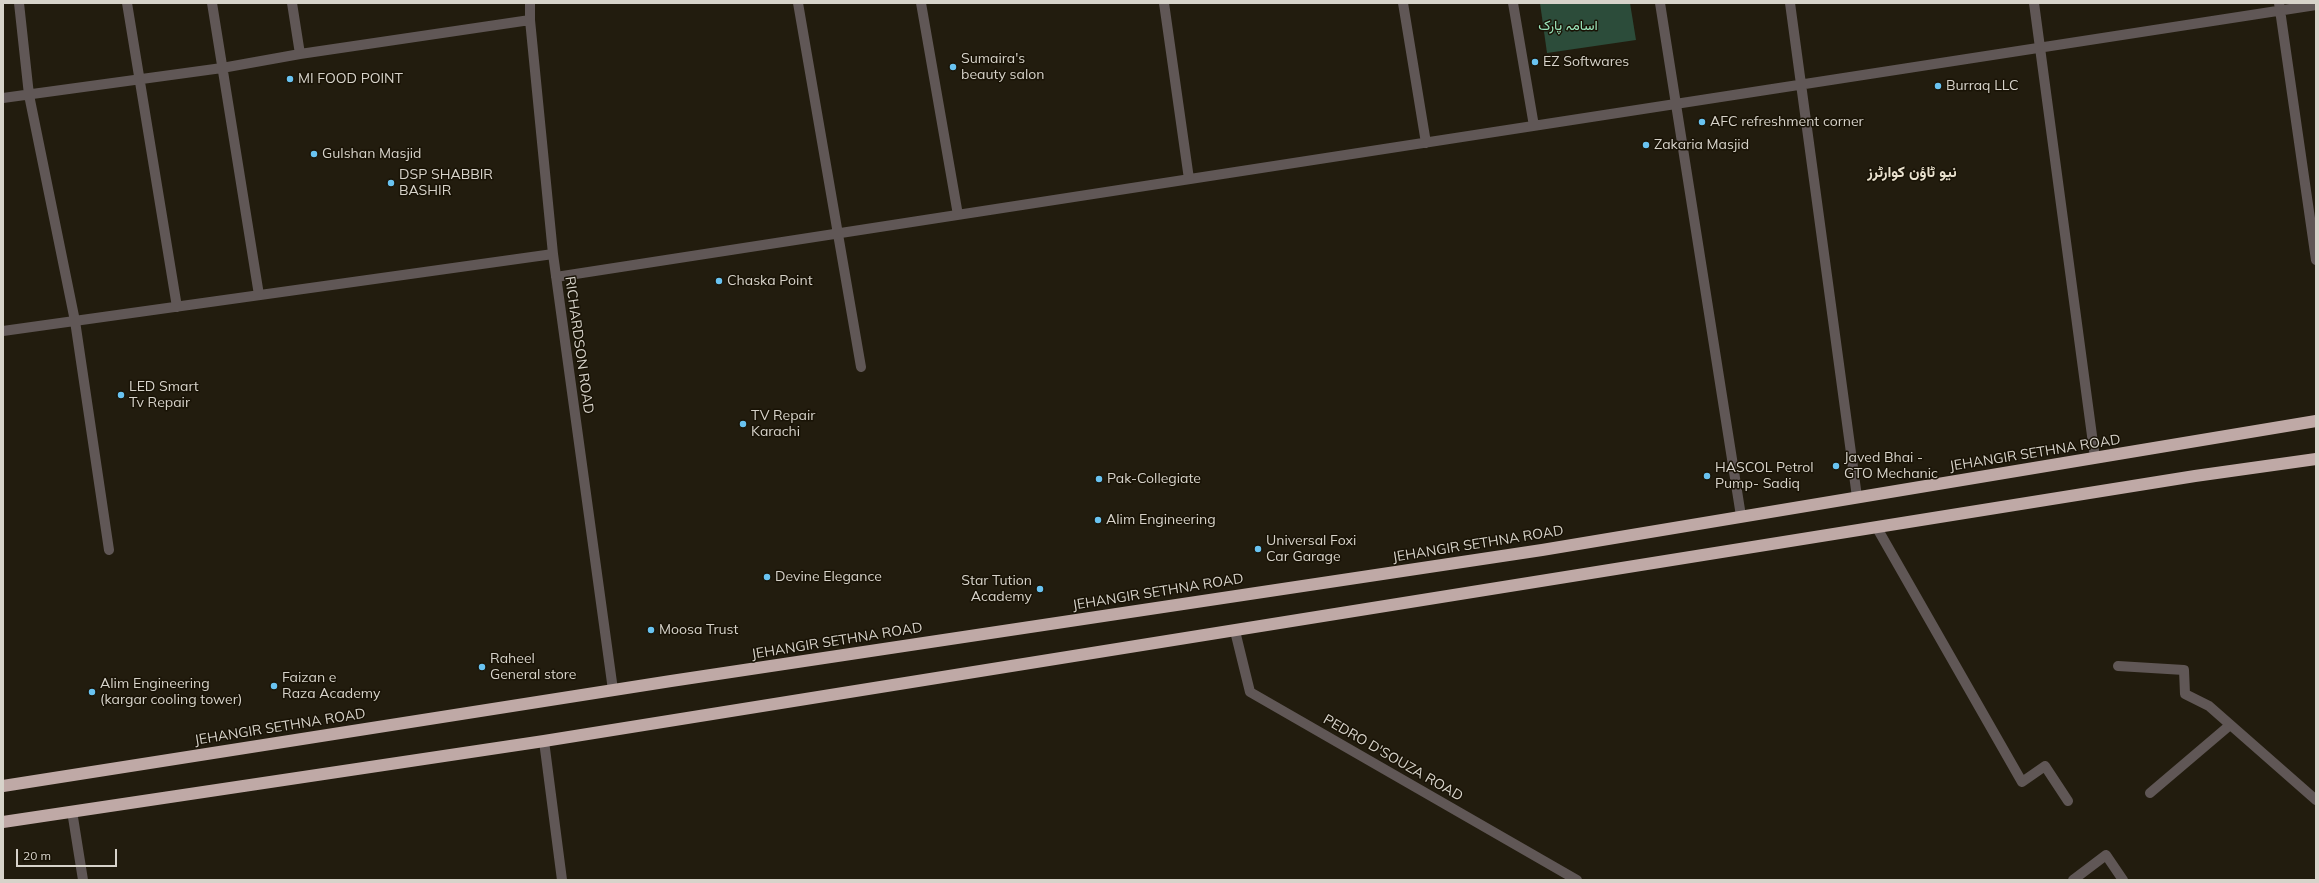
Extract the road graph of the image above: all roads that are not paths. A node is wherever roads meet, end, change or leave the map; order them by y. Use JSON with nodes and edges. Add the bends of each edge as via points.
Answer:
{"nodes":[{"id":1,"x":19,"y":3,"type":"edge"},
{"id":2,"x":126,"y":3,"type":"edge"},
{"id":3,"x":212,"y":3,"type":"edge"},
{"id":4,"x":292,"y":3,"type":"edge"},
{"id":5,"x":530,"y":3,"type":"edge"},
{"id":6,"x":798,"y":3,"type":"edge"},
{"id":7,"x":921,"y":3,"type":"edge"},
{"id":8,"x":1164,"y":3,"type":"edge"},
{"id":9,"x":1403,"y":3,"type":"edge"},
{"id":10,"x":1513,"y":3,"type":"edge"},
{"id":11,"x":1660,"y":3,"type":"edge"},
{"id":12,"x":1790,"y":3,"type":"edge"},
{"id":13,"x":2034,"y":3,"type":"edge"},
{"id":14,"x":2316,"y":5,"type":"edge"},
{"id":15,"x":2280,"y":7,"type":"edge"},
{"id":16,"x":530,"y":20,"type":"junction"},
{"id":17,"x":2040,"y":48,"type":"junction"},
{"id":18,"x":300,"y":54,"type":"junction"},
{"id":19,"x":222,"y":68,"type":"junction"},
{"id":20,"x":138,"y":78,"type":"junction"},
{"id":21,"x":1802,"y":85,"type":"junction"},
{"id":22,"x":29,"y":95,"type":"junction"},
{"id":23,"x":3,"y":98,"type":"edge"},
{"id":24,"x":1677,"y":104,"type":"junction"},
{"id":25,"x":1534,"y":126,"type":"junction"},
{"id":26,"x":1426,"y":143,"type":"junction"},
{"id":27,"x":1189,"y":179,"type":"junction"},
{"id":28,"x":958,"y":215,"type":"junction"},
{"id":29,"x":838,"y":234,"type":"junction"},
{"id":30,"x":553,"y":254,"type":"junction"},
{"id":31,"x":2316,"y":260,"type":"edge"},
{"id":32,"x":556,"y":277,"type":"junction"},
{"id":33,"x":259,"y":295,"type":"junction"},
{"id":34,"x":177,"y":307,"type":"junction"},
{"id":35,"x":75,"y":321,"type":"junction"},
{"id":36,"x":3,"y":331,"type":"edge"},
{"id":37,"x":861,"y":367,"type":"dead end"},
{"id":38,"x":2316,"y":421,"type":"edge"},
{"id":39,"x":2095,"y":458,"type":"junction"},
{"id":40,"x":2316,"y":459,"type":"edge"},
{"id":41,"x":1857,"y":497,"type":"junction"},
{"id":42,"x":1742,"y":516,"type":"junction"},
{"id":43,"x":1877,"y":528,"type":"junction"},
{"id":44,"x":110,"y":550,"type":"dead end"},
{"id":45,"x":1234,"y":631,"type":"junction"},
{"id":46,"x":2118,"y":666,"type":"dead end"},
{"id":47,"x":613,"y":690,"type":"junction"},
{"id":48,"x":2230,"y":724,"type":"junction"},
{"id":49,"x":544,"y":741,"type":"junction"},
{"id":50,"x":3,"y":786,"type":"edge"},
{"id":51,"x":2150,"y":793,"type":"dead end"},
{"id":52,"x":2316,"y":800,"type":"edge"},
{"id":53,"x":2068,"y":801,"type":"dead end"},
{"id":54,"x":72,"y":811,"type":"junction"},
{"id":55,"x":3,"y":822,"type":"edge"},
{"id":56,"x":83,"y":880,"type":"edge"},
{"id":57,"x":562,"y":880,"type":"edge"},
{"id":58,"x":1576,"y":880,"type":"edge"},
{"id":59,"x":2073,"y":880,"type":"edge"},
{"id":60,"x":2123,"y":880,"type":"edge"}],
"edges":[{"from":1,"to":22,"type":"street"},
{"from":2,"to":20,"type":"street"},
{"from":3,"to":19,"type":"street"},
{"from":4,"to":18,"type":"street"},
{"from":5,"to":16,"type":"street","name":"RICHARDSON ROAD"},
{"from":6,"to":29,"type":"street"},
{"from":7,"to":28,"type":"street"},
{"from":8,"to":27,"type":"street"},
{"from":9,"to":26,"type":"street"},
{"from":10,"to":25,"type":"street"},
{"from":11,"to":24,"type":"street"},
{"from":12,"to":21,"type":"street"},
{"from":13,"to":17,"type":"street"},
{"from":14,"to":15,"type":"street"},
{"from":15,"to":17,"type":"street"},
{"from":15,"to":31,"type":"street"},
{"from":16,"to":18,"type":"street"},
{"from":16,"to":30,"type":"street","name":"RICHARDSON ROAD"},
{"from":17,"to":21,"type":"street"},
{"from":17,"to":39,"type":"street"},
{"from":18,"to":19,"type":"street"},
{"from":19,"to":20,"type":"street"},
{"from":19,"to":33,"type":"street"},
{"from":20,"to":22,"type":"street"},
{"from":20,"to":34,"type":"street"},
{"from":21,"to":24,"type":"street"},
{"from":21,"to":41,"type":"street"},
{"from":22,"to":23,"type":"street"},
{"from":22,"to":35,"type":"street"},
{"from":24,"to":25,"type":"street"},
{"from":24,"to":42,"type":"street"},
{"from":25,"to":26,"type":"street"},
{"from":26,"to":27,"type":"street"},
{"from":27,"to":28,"type":"street"},
{"from":28,"to":29,"type":"street"},
{"from":29,"to":32,"type":"street"},
{"from":29,"to":37,"type":"street"},
{"from":30,"to":32,"type":"street","name":"RICHARDSON ROAD"},
{"from":30,"to":33,"type":"street"},
{"from":32,"to":47,"type":"street","name":"RICHARDSON ROAD"},
{"from":33,"to":34,"type":"street"},
{"from":34,"to":35,"type":"street"},
{"from":35,"to":36,"type":"street"},
{"from":35,"to":44,"type":"street"},
{"from":38,"to":39,"type":"highway","name":"JEHANGIR SETHNA ROAD"},
{"from":39,"to":41,"type":"highway","name":"JEHANGIR SETHNA ROAD"},
{"from":40,"to":43,"type":"highway","via":[[2188,477]]},
{"from":41,"to":42,"type":"highway","name":"JEHANGIR SETHNA ROAD"},
{"from":42,"to":47,"type":"highway","name":"JEHANGIR SETHNA ROAD","via":[[1542,550]]},
{"from":43,"to":45,"type":"highway"},
{"from":43,"to":53,"type":"street","via":[[2022,782],[2045,766]]},
{"from":45,"to":49,"type":"highway"},
{"from":45,"to":58,"type":"street","name":"PEDRO D'SOUZA ROAD","via":[[1250,692]]},
{"from":46,"to":48,"type":"street","via":[[2184,670],[2185,694],[2209,706]]},
{"from":47,"to":50,"type":"highway","name":"JEHANGIR SETHNA ROAD"},
{"from":48,"to":51,"type":"street"},
{"from":48,"to":52,"type":"street"},
{"from":49,"to":54,"type":"highway"},
{"from":49,"to":57,"type":"street"},
{"from":54,"to":55,"type":"highway"},
{"from":54,"to":56,"type":"street"},
{"from":59,"to":60,"type":"street","via":[[2106,855]]}]}
